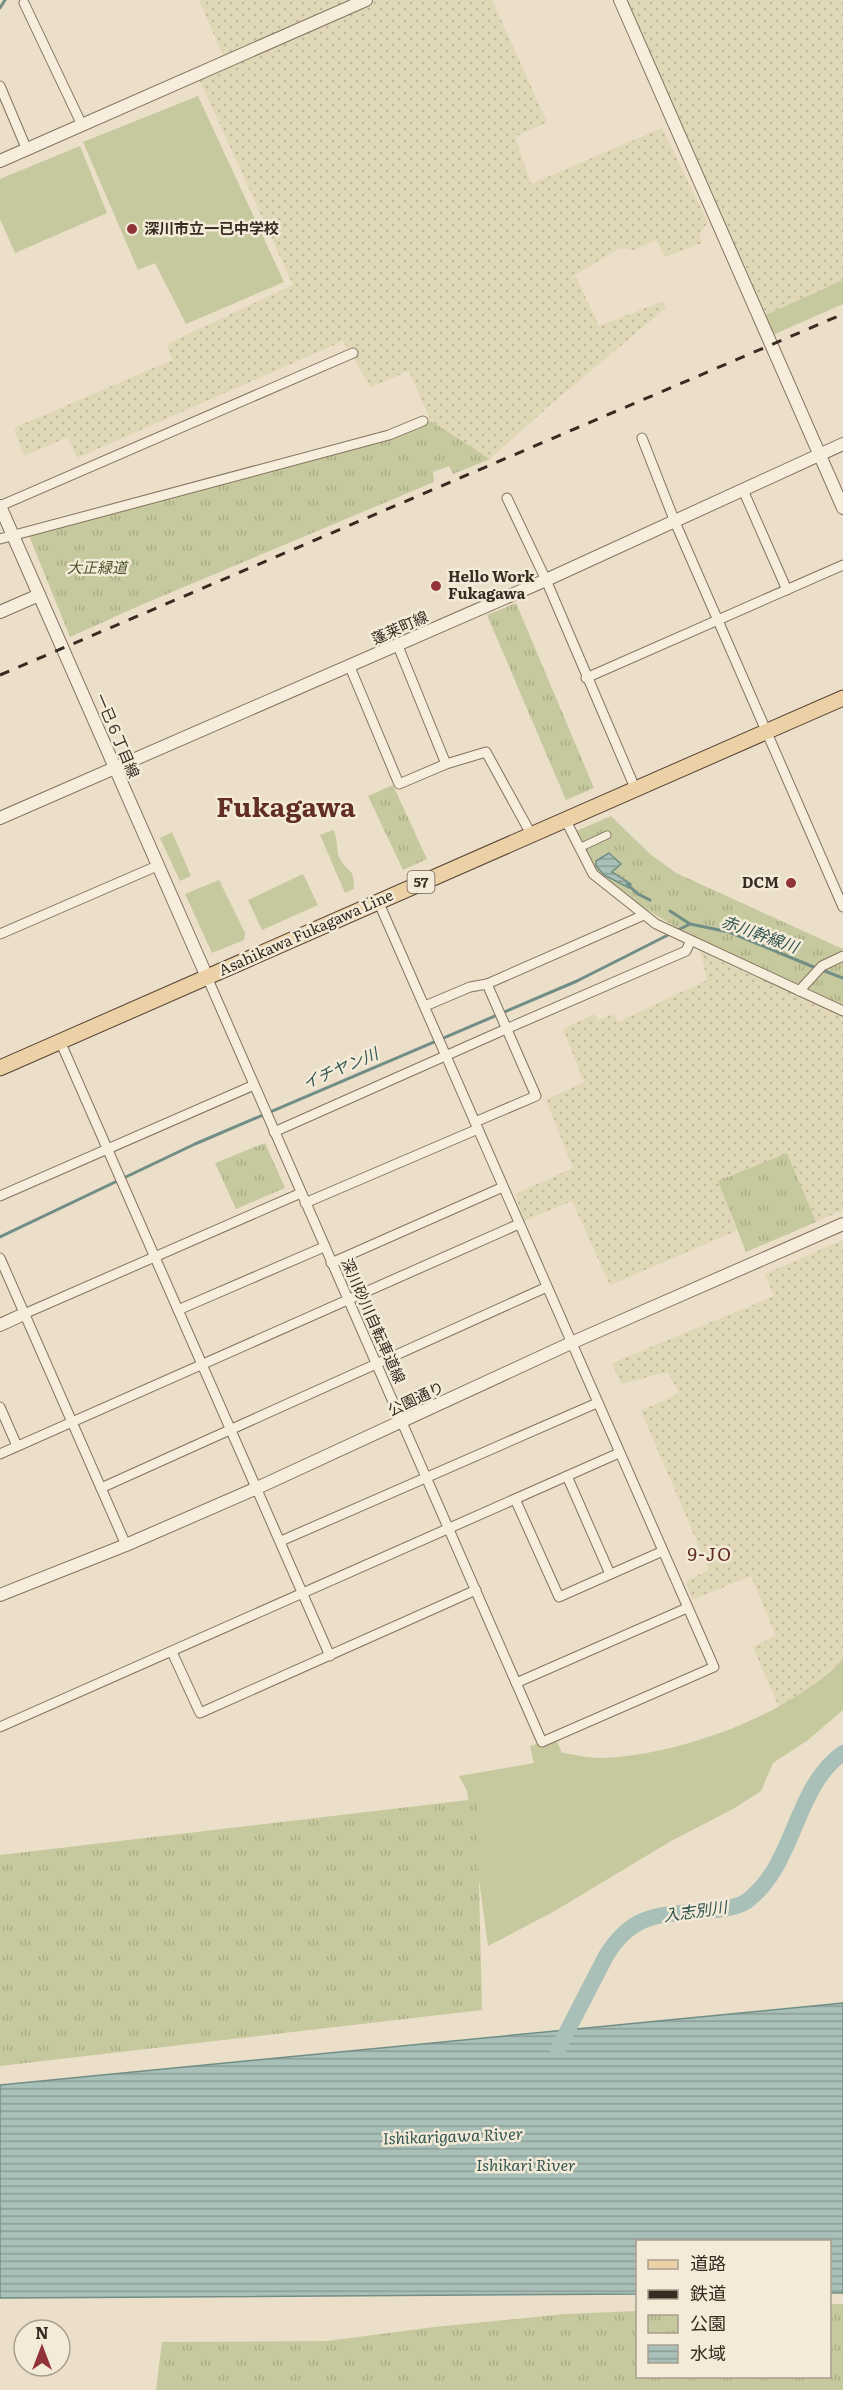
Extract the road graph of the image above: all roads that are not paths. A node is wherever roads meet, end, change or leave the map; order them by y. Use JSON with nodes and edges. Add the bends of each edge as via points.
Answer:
{"nodes":[{"id":1,"x":366,"y":0,"type":"edge"},
{"id":2,"x":620,"y":0,"type":"edge"},
{"id":3,"x":24,"y":3,"type":"dead end"},
{"id":4,"x":0,"y":86,"type":"edge"},
{"id":5,"x":82,"y":125,"type":"junction"},
{"id":6,"x":27,"y":150,"type":"junction"},
{"id":7,"x":0,"y":161,"type":"edge"},
{"id":8,"x":353,"y":352,"type":"dead end"},
{"id":9,"x":423,"y":421,"type":"dead end"},
{"id":10,"x":642,"y":438,"type":"dead end"},
{"id":11,"x":843,"y":444,"type":"edge"},
{"id":12,"x":820,"y":454,"type":"junction"},
{"id":13,"x":743,"y":490,"type":"junction"},
{"id":14,"x":507,"y":498,"type":"dead end"},
{"id":15,"x":0,"y":506,"type":"edge"},
{"id":16,"x":843,"y":508,"type":"edge"},
{"id":17,"x":675,"y":522,"type":"junction"},
{"id":18,"x":14,"y":534,"type":"junction"},
{"id":19,"x":0,"y":539,"type":"edge"},
{"id":20,"x":843,"y":565,"type":"edge"},
{"id":21,"x":546,"y":580,"type":"junction"},
{"id":22,"x":787,"y":590,"type":"junction"},
{"id":23,"x":39,"y":595,"type":"junction"},
{"id":24,"x":0,"y":612,"type":"edge"},
{"id":25,"x":718,"y":621,"type":"junction"},
{"id":26,"x":398,"y":646,"type":"junction"},
{"id":27,"x":350,"y":667,"type":"junction"},
{"id":28,"x":586,"y":678,"type":"junction"},
{"id":29,"x":843,"y":698,"type":"edge"},
{"id":30,"x":765,"y":732,"type":"junction"},
{"id":31,"x":446,"y":764,"type":"junction"},
{"id":32,"x":115,"y":770,"type":"junction"},
{"id":33,"x":635,"y":788,"type":"junction"},
{"id":34,"x":0,"y":818,"type":"edge"},
{"id":35,"x":566,"y":819,"type":"junction"},
{"id":36,"x":531,"y":834,"type":"junction"},
{"id":37,"x":607,"y":835,"type":"dead end"},
{"id":38,"x":579,"y":848,"type":"junction"},
{"id":39,"x":157,"y":866,"type":"junction"},
{"id":40,"x":378,"y":901,"type":"junction"},
{"id":41,"x":843,"y":907,"type":"edge"},
{"id":42,"x":644,"y":915,"type":"junction"},
{"id":43,"x":0,"y":934,"type":"edge"},
{"id":44,"x":690,"y":942,"type":"junction"},
{"id":45,"x":843,"y":956,"type":"edge"},
{"id":46,"x":207,"y":977,"type":"junction"},
{"id":47,"x":487,"y":984,"type":"junction"},
{"id":48,"x":799,"y":991,"type":"junction"},
{"id":49,"x":425,"y":1006,"type":"junction"},
{"id":50,"x":843,"y":1011,"type":"edge"},
{"id":51,"x":506,"y":1029,"type":"junction"},
{"id":52,"x":60,"y":1041,"type":"junction"},
{"id":53,"x":448,"y":1056,"type":"junction"},
{"id":54,"x":0,"y":1068,"type":"edge"},
{"id":55,"x":254,"y":1085,"type":"junction"},
{"id":56,"x":477,"y":1125,"type":"junction"},
{"id":57,"x":274,"y":1132,"type":"junction"},
{"id":58,"x":108,"y":1149,"type":"junction"},
{"id":59,"x":503,"y":1187,"type":"junction"},
{"id":60,"x":301,"y":1193,"type":"junction"},
{"id":61,"x":0,"y":1196,"type":"edge"},
{"id":62,"x":305,"y":1203,"type":"junction"},
{"id":63,"x":519,"y":1224,"type":"junction"},
{"id":64,"x":843,"y":1224,"type":"edge"},
{"id":65,"x":324,"y":1247,"type":"junction"},
{"id":66,"x":154,"y":1256,"type":"junction"},
{"id":67,"x":0,"y":1258,"type":"edge"},
{"id":68,"x":331,"y":1263,"type":"junction"},
{"id":69,"x":547,"y":1287,"type":"junction"},
{"id":70,"x":348,"y":1300,"type":"junction"},
{"id":71,"x":178,"y":1310,"type":"junction"},
{"id":72,"x":24,"y":1314,"type":"junction"},
{"id":73,"x":0,"y":1325,"type":"edge"},
{"id":74,"x":571,"y":1343,"type":"junction"},
{"id":75,"x":201,"y":1365,"type":"junction"},
{"id":76,"x":376,"y":1365,"type":"junction"},
{"id":77,"x":597,"y":1403,"type":"junction"},
{"id":78,"x":0,"y":1407,"type":"edge"},
{"id":79,"x":71,"y":1422,"type":"junction"},
{"id":80,"x":402,"y":1422,"type":"junction"},
{"id":81,"x":231,"y":1431,"type":"junction"},
{"id":82,"x":17,"y":1446,"type":"junction"},
{"id":83,"x":619,"y":1453,"type":"junction"},
{"id":84,"x":0,"y":1454,"type":"edge"},
{"id":85,"x":567,"y":1476,"type":"junction"},
{"id":86,"x":426,"y":1477,"type":"junction"},
{"id":87,"x":101,"y":1488,"type":"junction"},
{"id":88,"x":257,"y":1488,"type":"junction"},
{"id":89,"x":515,"y":1499,"type":"junction"},
{"id":90,"x":449,"y":1529,"type":"junction"},
{"id":91,"x":281,"y":1541,"type":"junction"},
{"id":92,"x":126,"y":1545,"type":"junction"},
{"id":93,"x":663,"y":1551,"type":"junction"},
{"id":94,"x":610,"y":1574,"type":"junction"},
{"id":95,"x":476,"y":1590,"type":"junction"},
{"id":96,"x":303,"y":1594,"type":"junction"},
{"id":97,"x":0,"y":1595,"type":"edge"},
{"id":98,"x":687,"y":1608,"type":"junction"},
{"id":99,"x":172,"y":1652,"type":"junction"},
{"id":100,"x":330,"y":1656,"type":"junction"},
{"id":101,"x":516,"y":1683,"type":"junction"},
{"id":102,"x":0,"y":1727,"type":"edge"}],
"edges":[{"from":1,"to":5,"type":"street"},
{"from":2,"to":12,"type":"street"},
{"from":3,"to":5,"type":"street"},
{"from":4,"to":6,"type":"street"},
{"from":5,"to":6,"type":"street"},
{"from":6,"to":7,"type":"street"},
{"from":8,"to":15,"type":"street"},
{"from":9,"to":18,"type":"street","via":[[389,435]]},
{"from":10,"to":17,"type":"street"},
{"from":11,"to":12,"type":"street","name":"蓬莱町線"},
{"from":12,"to":13,"type":"street","name":"蓬莱町線"},
{"from":12,"to":16,"type":"street"},
{"from":13,"to":17,"type":"street","name":"蓬莱町線"},
{"from":13,"to":22,"type":"street"},
{"from":14,"to":21,"type":"street"},
{"from":15,"to":18,"type":"street","name":"一已６丁目線"},
{"from":17,"to":21,"type":"street","name":"蓬莱町線"},
{"from":17,"to":25,"type":"street"},
{"from":18,"to":19,"type":"street"},
{"from":18,"to":23,"type":"street","name":"一已６丁目線"},
{"from":20,"to":22,"type":"street"},
{"from":21,"to":26,"type":"street","name":"蓬莱町線"},
{"from":21,"to":28,"type":"street"},
{"from":22,"to":25,"type":"street"},
{"from":23,"to":24,"type":"street"},
{"from":23,"to":32,"type":"street","name":"一已６丁目線"},
{"from":25,"to":28,"type":"street"},
{"from":25,"to":30,"type":"street"},
{"from":26,"to":27,"type":"street","name":"蓬莱町線"},
{"from":26,"to":31,"type":"street"},
{"from":27,"to":31,"type":"street","via":[[399,784]]},
{"from":27,"to":32,"type":"street","name":"蓬莱町線"},
{"from":28,"to":33,"type":"street"},
{"from":29,"to":30,"type":"main road","name":"Asahikawa Fukagawa Line","number":"57"},
{"from":30,"to":33,"type":"main road","name":"Asahikawa Fukagawa Line","number":"57"},
{"from":30,"to":41,"type":"street"},
{"from":31,"to":36,"type":"street","via":[[486,752]]},
{"from":32,"to":34,"type":"street","name":"蓬莱町線"},
{"from":32,"to":39,"type":"street","name":"一已６丁目線"},
{"from":33,"to":35,"type":"main road","name":"Asahikawa Fukagawa Line","number":"57"},
{"from":35,"to":36,"type":"main road","name":"Asahikawa Fukagawa Line","number":"57"},
{"from":35,"to":38,"type":"street"},
{"from":36,"to":40,"type":"main road","name":"Asahikawa Fukagawa Line","number":"57"},
{"from":37,"to":38,"type":"street"},
{"from":38,"to":42,"type":"street","via":[[593,874]]},
{"from":39,"to":43,"type":"street"},
{"from":39,"to":46,"type":"street","name":"一已６丁目線"},
{"from":40,"to":46,"type":"main road","name":"Asahikawa Fukagawa Line","number":"57"},
{"from":40,"to":49,"type":"street"},
{"from":42,"to":44,"type":"street"},
{"from":42,"to":47,"type":"street"},
{"from":44,"to":48,"type":"street"},
{"from":44,"to":51,"type":"street","via":[[686,951]]},
{"from":45,"to":48,"type":"street","via":[[822,966]]},
{"from":46,"to":52,"type":"main road","name":"Asahikawa Fukagawa Line","number":"57"},
{"from":46,"to":55,"type":"street","name":"深川砂川自転車道線"},
{"from":47,"to":49,"type":"street"},
{"from":47,"to":51,"type":"street"},
{"from":48,"to":50,"type":"street"},
{"from":49,"to":53,"type":"street"},
{"from":51,"to":53,"type":"street"},
{"from":51,"to":56,"type":"street","via":[[536,1096]]},
{"from":52,"to":54,"type":"main road","name":"Asahikawa Fukagawa Line","number":"57"},
{"from":52,"to":58,"type":"street"},
{"from":53,"to":56,"type":"street"},
{"from":53,"to":57,"type":"street"},
{"from":55,"to":57,"type":"street","name":"深川砂川自転車道線"},
{"from":55,"to":58,"type":"street"},
{"from":56,"to":59,"type":"street"},
{"from":56,"to":62,"type":"street"},
{"from":57,"to":60,"type":"street","name":"深川砂川自転車道線"},
{"from":58,"to":61,"type":"street"},
{"from":58,"to":66,"type":"street"},
{"from":59,"to":63,"type":"street"},
{"from":59,"to":68,"type":"street"},
{"from":60,"to":62,"type":"street","name":"深川砂川自転車道線"},
{"from":60,"to":66,"type":"street"},
{"from":62,"to":65,"type":"street","name":"深川砂川自転車道線"},
{"from":63,"to":69,"type":"street"},
{"from":63,"to":70,"type":"street"},
{"from":64,"to":74,"type":"street","name":"公園通り"},
{"from":65,"to":68,"type":"street","name":"深川砂川自転車道線"},
{"from":65,"to":71,"type":"street"},
{"from":66,"to":71,"type":"street"},
{"from":66,"to":72,"type":"street"},
{"from":67,"to":72,"type":"street"},
{"from":68,"to":70,"type":"street","name":"深川砂川自転車道線"},
{"from":69,"to":74,"type":"street"},
{"from":69,"to":76,"type":"street"},
{"from":70,"to":75,"type":"street"},
{"from":70,"to":76,"type":"street","name":"深川砂川自転車道線"},
{"from":71,"to":75,"type":"street"},
{"from":72,"to":73,"type":"street"},
{"from":72,"to":79,"type":"street"},
{"from":74,"to":77,"type":"street"},
{"from":74,"to":80,"type":"street","name":"公園通り"},
{"from":75,"to":79,"type":"street"},
{"from":75,"to":81,"type":"street"},
{"from":76,"to":80,"type":"street","name":"深川砂川自転車道線"},
{"from":76,"to":81,"type":"street"},
{"from":77,"to":83,"type":"street"},
{"from":77,"to":86,"type":"street"},
{"from":78,"to":82,"type":"street"},
{"from":79,"to":82,"type":"street"},
{"from":79,"to":87,"type":"street"},
{"from":80,"to":86,"type":"street","name":"深川砂川自転車道線"},
{"from":80,"to":88,"type":"street","name":"公園通り"},
{"from":81,"to":87,"type":"street"},
{"from":81,"to":88,"type":"street"},
{"from":82,"to":84,"type":"street"},
{"from":83,"to":85,"type":"street"},
{"from":83,"to":93,"type":"street"},
{"from":85,"to":89,"type":"street"},
{"from":85,"to":94,"type":"street"},
{"from":86,"to":90,"type":"street","name":"深川砂川自転車道線"},
{"from":86,"to":91,"type":"street"},
{"from":87,"to":92,"type":"street"},
{"from":88,"to":91,"type":"street"},
{"from":88,"to":92,"type":"street","name":"公園通り"},
{"from":89,"to":90,"type":"street"},
{"from":89,"to":94,"type":"street","via":[[559,1597]]},
{"from":90,"to":95,"type":"street","name":"深川砂川自転車道線"},
{"from":90,"to":96,"type":"street"},
{"from":91,"to":96,"type":"street"},
{"from":92,"to":97,"type":"street","name":"公園通り"},
{"from":93,"to":94,"type":"street"},
{"from":93,"to":98,"type":"street"},
{"from":95,"to":100,"type":"street"},
{"from":95,"to":101,"type":"street","name":"深川砂川自転車道線"},
{"from":96,"to":99,"type":"street"},
{"from":96,"to":100,"type":"street"},
{"from":98,"to":101,"type":"street"},
{"from":98,"to":101,"type":"street","name":"深川砂川自転車道線","via":[[714,1667],[542,1742]]},
{"from":99,"to":100,"type":"street","via":[[200,1713]]},
{"from":99,"to":102,"type":"street"}]}
